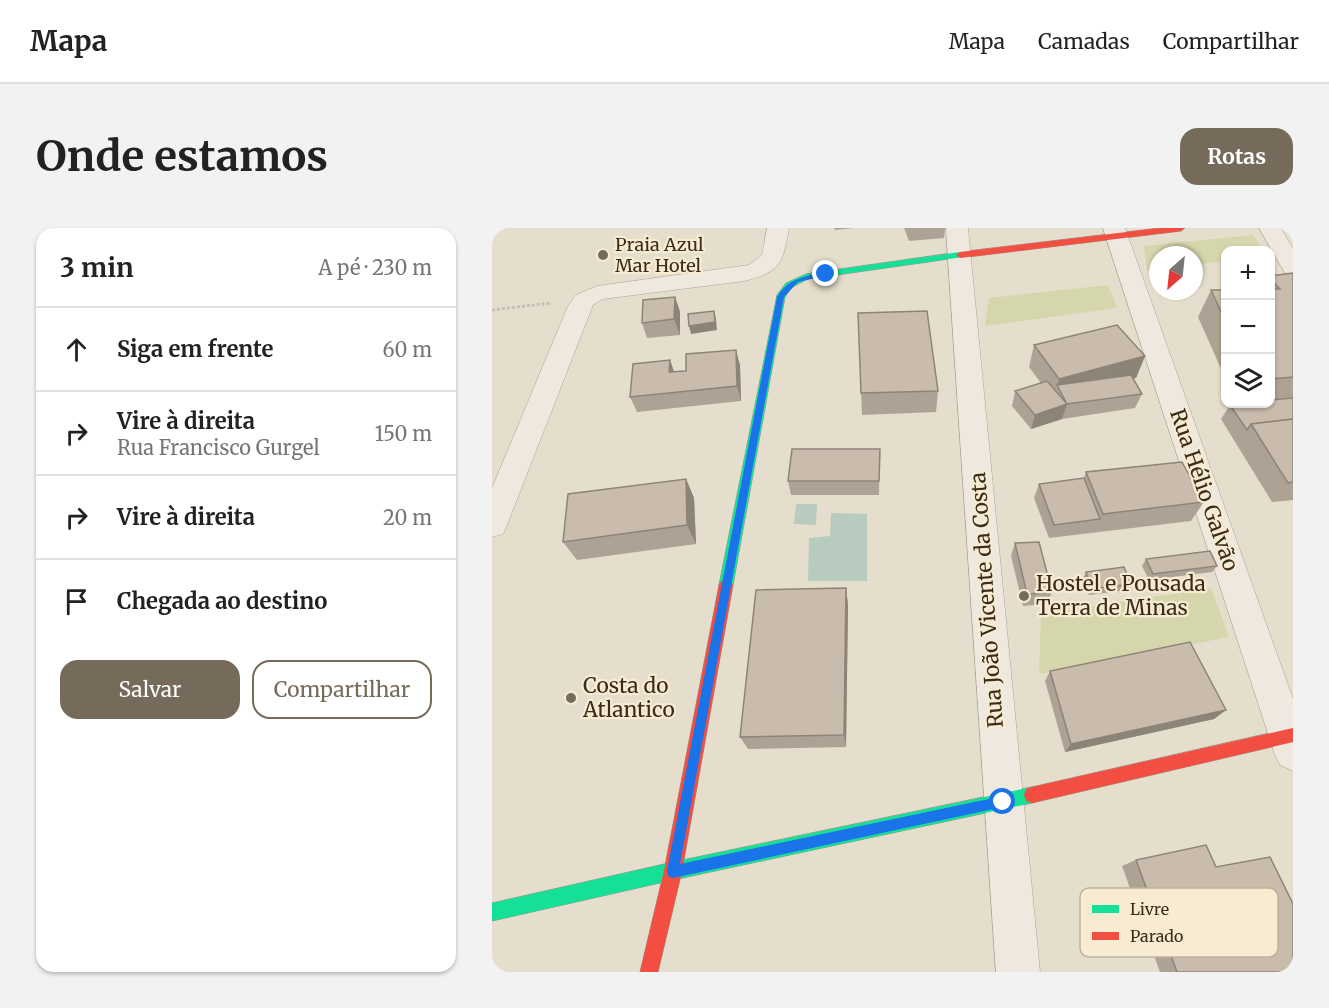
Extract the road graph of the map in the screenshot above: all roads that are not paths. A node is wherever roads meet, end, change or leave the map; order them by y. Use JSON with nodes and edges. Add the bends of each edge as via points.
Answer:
{"nodes":[{"id":1,"x":778,"y":228,"type":"edge"},
{"id":2,"x":1181,"y":228,"type":"edge"},
{"id":3,"x":1270,"y":228,"type":"edge"},
{"id":4,"x":1116,"y":232,"type":"edge"},
{"id":5,"x":958,"y":241,"type":"edge"},
{"id":6,"x":1293,"y":268,"type":"edge"},
{"id":7,"x":492,"y":525,"type":"edge"},
{"id":8,"x":1291,"y":741,"type":"edge"},
{"id":9,"x":1003,"y":802,"type":"junction"},
{"id":10,"x":673,"y":871,"type":"junction"},
{"id":11,"x":492,"y":912,"type":"edge"},
{"id":12,"x":649,"y":972,"type":"edge"},
{"id":13,"x":1018,"y":972,"type":"edge"}],
"edges":[{"from":1,"to":7,"type":"street","via":[[773,257],[757,270],[597,293],[585,300]]},
{"from":2,"to":4,"type":"street"},
{"from":3,"to":6,"type":"street"},
{"from":4,"to":5,"type":"street"},
{"from":4,"to":8,"type":"street","name":"Rua Hélio Galvão"},
{"from":5,"to":9,"type":"street","name":"Rua João Vicente da Costa"},
{"from":5,"to":10,"type":"street","via":[[796,280],[780,297]]},
{"from":8,"to":9,"type":"street"},
{"from":9,"to":10,"type":"street"},
{"from":9,"to":13,"type":"street","name":"Rua João Vicente da Costa"},
{"from":10,"to":11,"type":"street"},
{"from":10,"to":12,"type":"street"}]}
